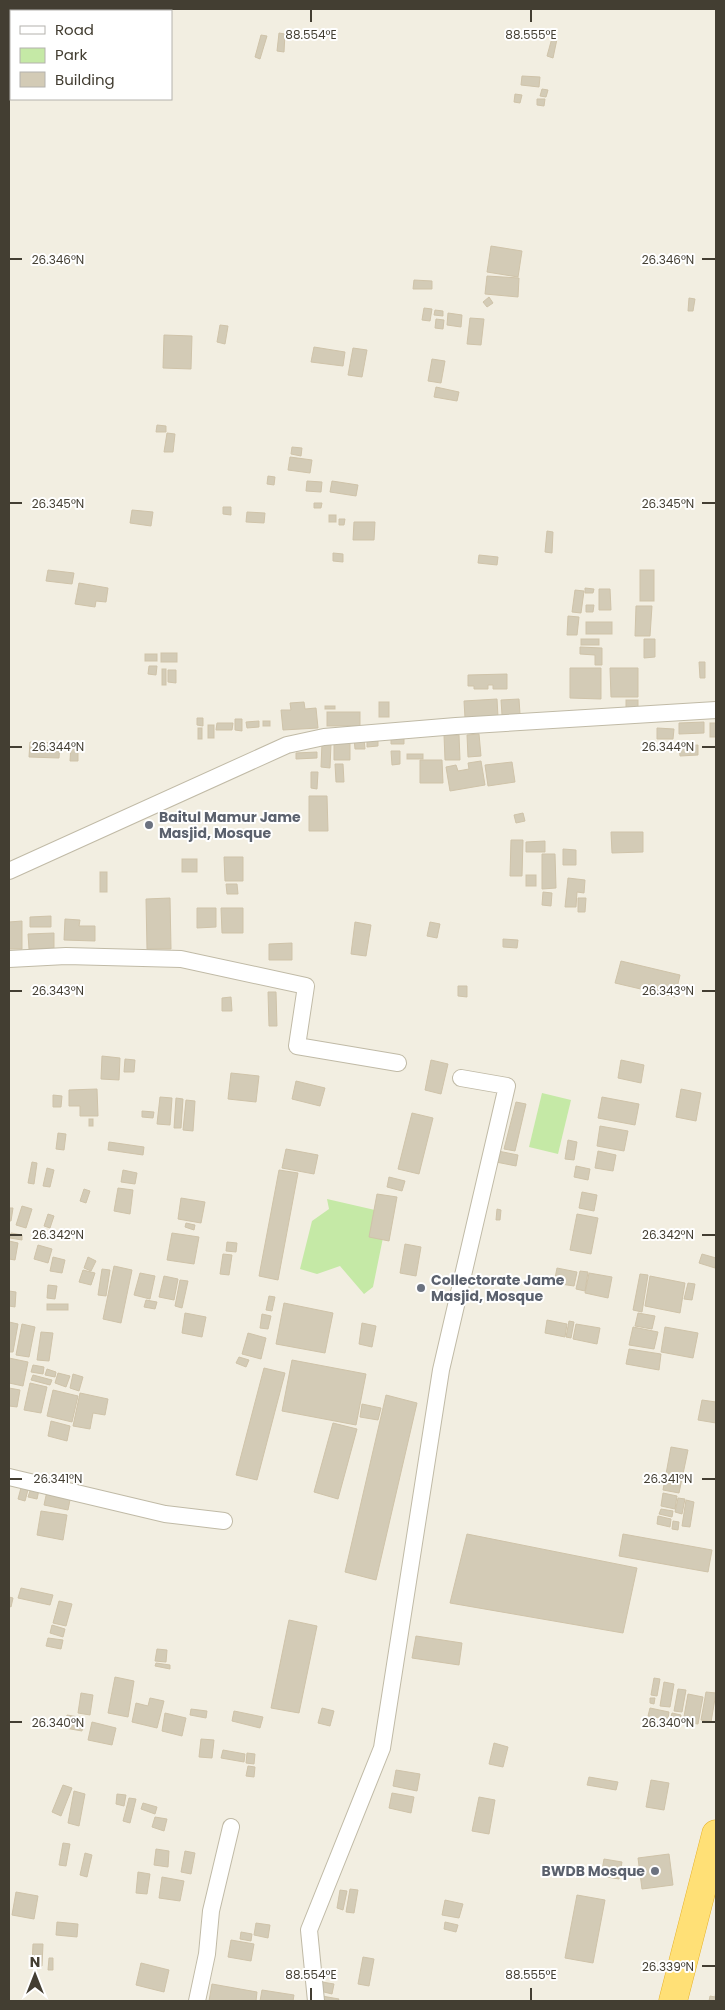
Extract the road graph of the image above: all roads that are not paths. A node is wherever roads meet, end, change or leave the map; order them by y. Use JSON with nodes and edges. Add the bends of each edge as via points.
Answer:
{"nodes":[{"id":1,"x":716,"y":710,"type":"edge"},
{"id":2,"x":9,"y":871,"type":"edge"},
{"id":3,"x":9,"y":959,"type":"edge"},
{"id":4,"x":398,"y":1063,"type":"dead end"},
{"id":5,"x":461,"y":1078,"type":"dead end"},
{"id":6,"x":9,"y":1477,"type":"edge"},
{"id":7,"x":224,"y":1521,"type":"dead end"},
{"id":8,"x":232,"y":1827,"type":"dead end"},
{"id":9,"x":716,"y":1834,"type":"edge"},
{"id":10,"x":708,"y":1892,"type":"edge"},
{"id":11,"x":197,"y":2001,"type":"edge"},
{"id":12,"x":316,"y":2001,"type":"edge"},
{"id":13,"x":673,"y":2001,"type":"edge"}],
"edges":[{"from":1,"to":2,"type":"street","via":[[446,727],[324,737],[287,745]]},
{"from":3,"to":4,"type":"street","via":[[66,956],[181,959],[306,986],[297,1046]]},
{"from":5,"to":12,"type":"street","via":[[506,1086],[441,1370],[382,1748],[309,1930]]},
{"from":6,"to":7,"type":"street","via":[[165,1514]]},
{"from":8,"to":11,"type":"street","via":[[211,1911],[207,1954]]},
{"from":9,"to":10,"type":"highway"},
{"from":10,"to":13,"type":"highway"}]}
